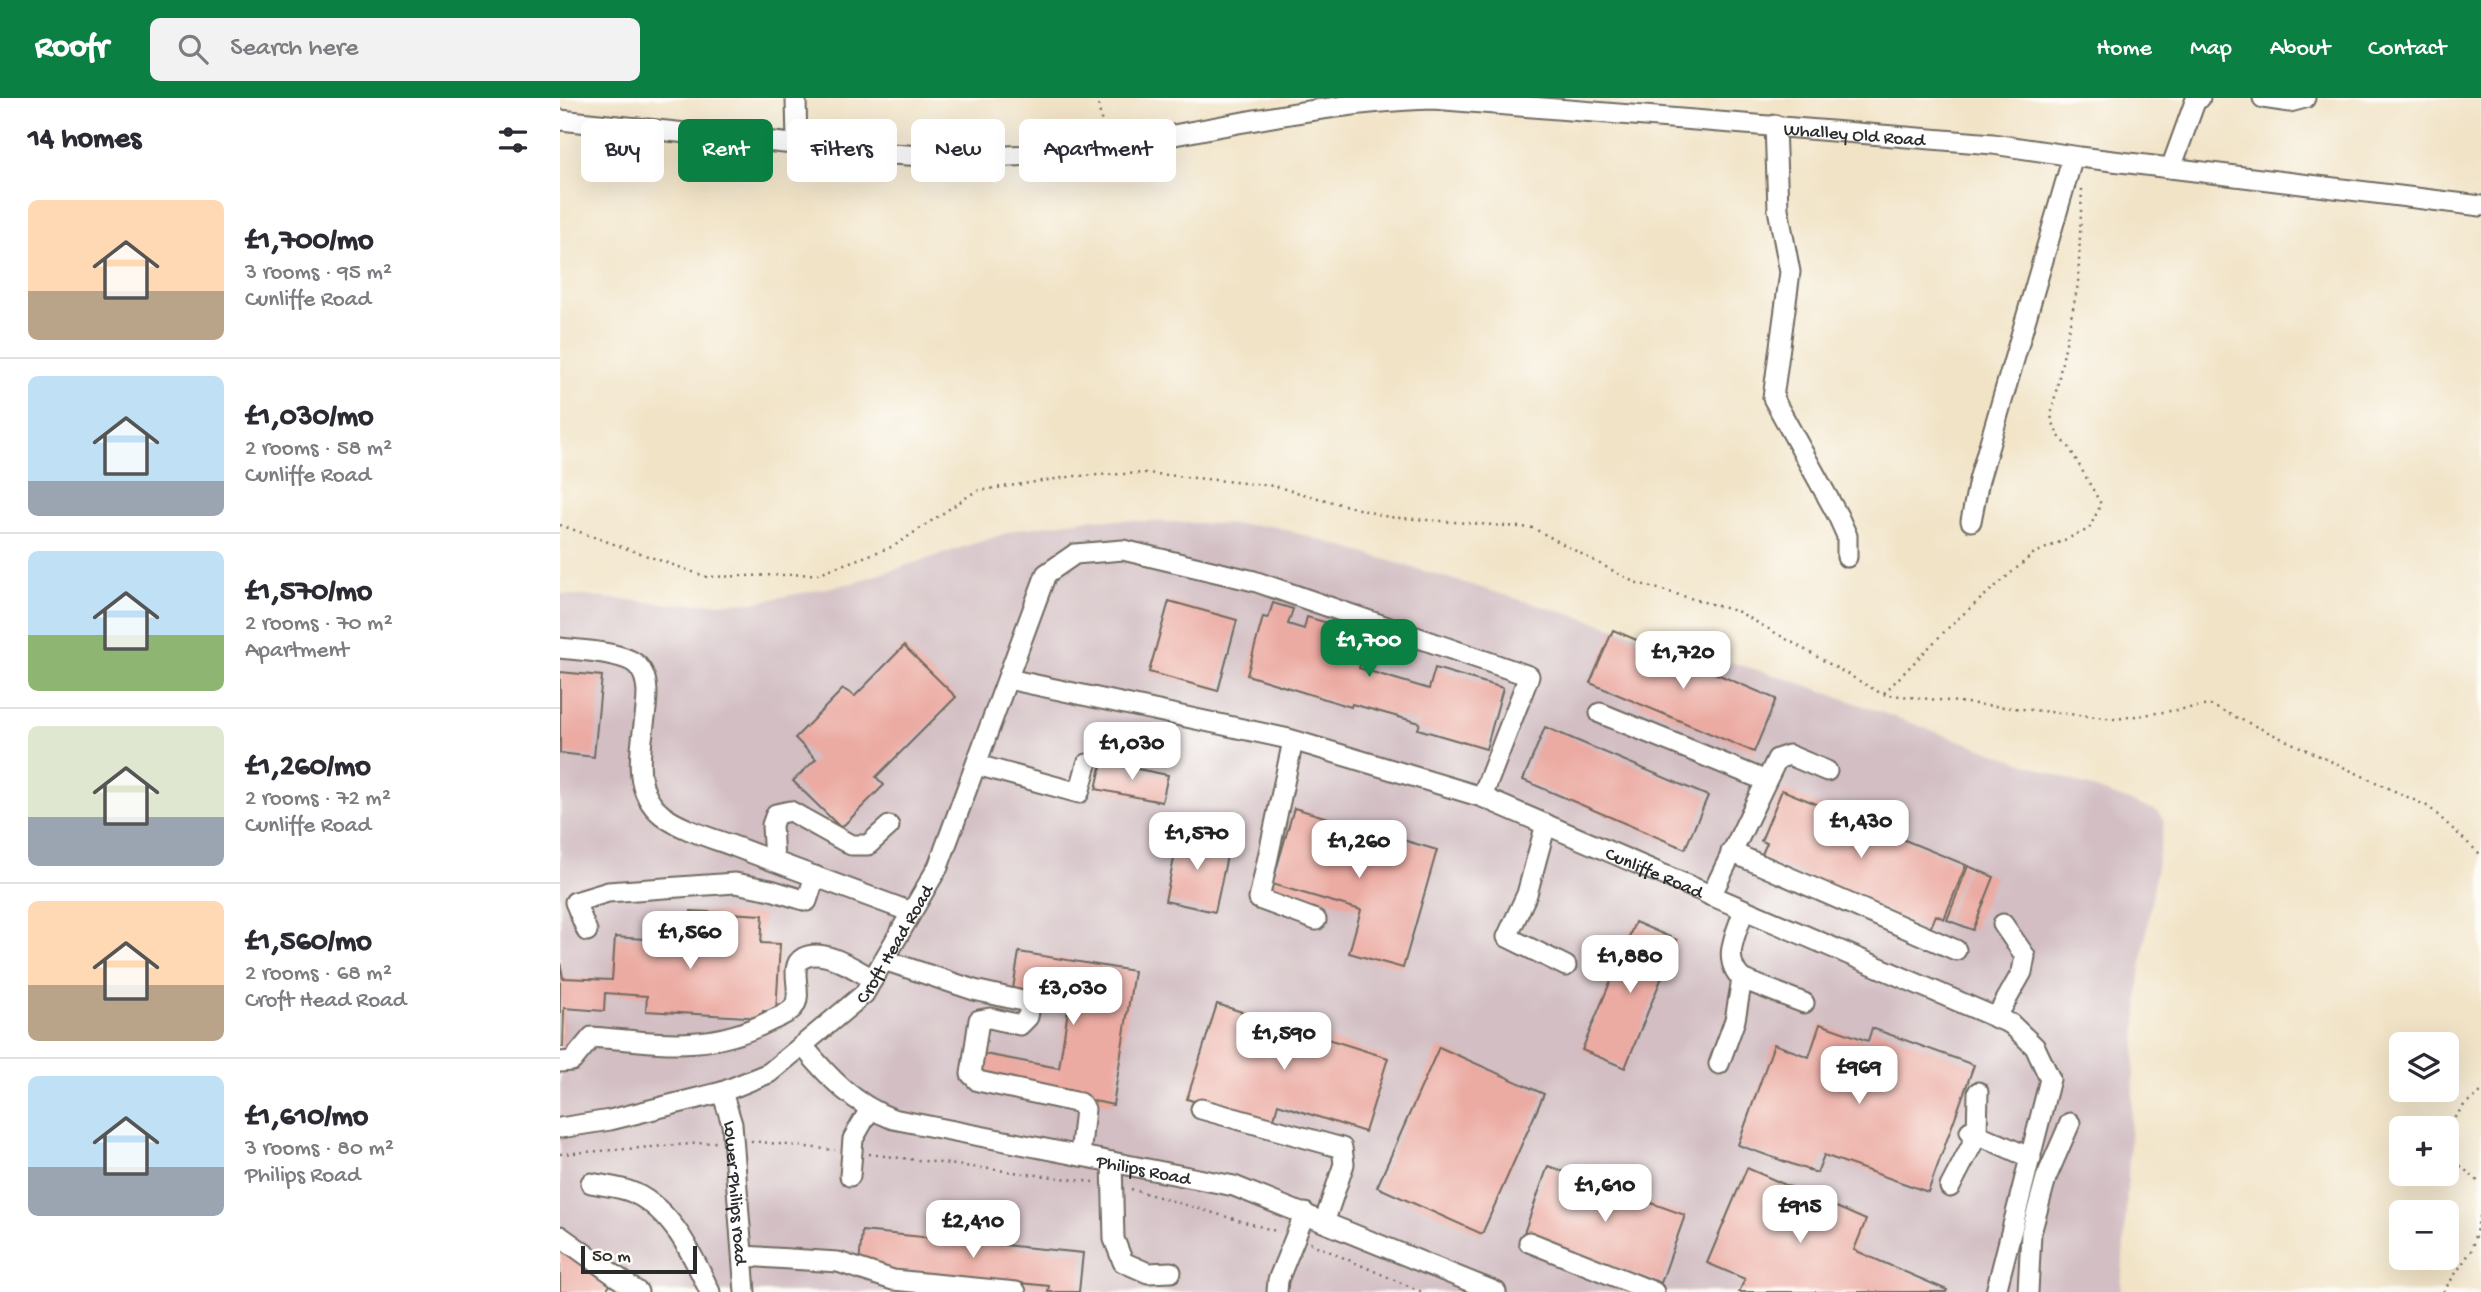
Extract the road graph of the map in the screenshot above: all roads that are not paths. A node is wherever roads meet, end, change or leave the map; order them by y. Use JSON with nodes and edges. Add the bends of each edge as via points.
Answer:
{"nodes":[{"id":1,"x":796,"y":98,"type":"edge"},
{"id":2,"x":1433,"y":98,"type":"edge"},
{"id":3,"x":2200,"y":98,"type":"edge"},
{"id":4,"x":2263,"y":98,"type":"edge"},
{"id":5,"x":2305,"y":98,"type":"edge"},
{"id":6,"x":1480,"y":100,"type":"edge"},
{"id":7,"x":1357,"y":101,"type":"edge"},
{"id":8,"x":796,"y":119,"type":"edge"},
{"id":9,"x":560,"y":120,"type":"edge"},
{"id":10,"x":1775,"y":125,"type":"junction"},
{"id":11,"x":787,"y":143,"type":"edge"},
{"id":12,"x":897,"y":153,"type":"edge"},
{"id":13,"x":2070,"y":161,"type":"junction"},
{"id":14,"x":2171,"y":169,"type":"junction"},
{"id":15,"x":2481,"y":206,"type":"edge"},
{"id":16,"x":1971,"y":521,"type":"dead end"},
{"id":17,"x":1847,"y":557,"type":"dead end"},
{"id":18,"x":560,"y":648,"type":"edge"},
{"id":19,"x":1008,"y":679,"type":"junction"},
{"id":20,"x":1600,"y":713,"type":"dead end"},
{"id":21,"x":1293,"y":741,"type":"junction"},
{"id":22,"x":1087,"y":764,"type":"dead end"},
{"id":23,"x":977,"y":765,"type":"junction"},
{"id":24,"x":1827,"y":771,"type":"dead end"},
{"id":25,"x":1764,"y":780,"type":"junction"},
{"id":26,"x":1482,"y":797,"type":"junction"},
{"id":27,"x":1546,"y":824,"type":"junction"},
{"id":28,"x":889,"y":826,"type":"dead end"},
{"id":29,"x":1731,"y":852,"type":"junction"},
{"id":30,"x":770,"y":859,"type":"junction"},
{"id":31,"x":815,"y":876,"type":"junction"},
{"id":32,"x":1711,"y":896,"type":"junction"},
{"id":33,"x":1744,"y":910,"type":"junction"},
{"id":34,"x":911,"y":912,"type":"junction"},
{"id":35,"x":1316,"y":920,"type":"dead end"},
{"id":36,"x":2003,"y":924,"type":"dead end"},
{"id":37,"x":587,"y":931,"type":"dead end"},
{"id":38,"x":1956,"y":950,"type":"dead end"},
{"id":39,"x":884,"y":960,"type":"junction"},
{"id":40,"x":1566,"y":966,"type":"dead end"},
{"id":41,"x":873,"y":979,"type":"junction"},
{"id":42,"x":1742,"y":979,"type":"junction"},
{"id":43,"x":1804,"y":1003,"type":"dead end"},
{"id":44,"x":1996,"y":1018,"type":"junction"},
{"id":45,"x":803,"y":1046,"type":"junction"},
{"id":46,"x":560,"y":1062,"type":"edge"},
{"id":47,"x":1719,"y":1064,"type":"dead end"},
{"id":48,"x":722,"y":1092,"type":"junction"},
{"id":49,"x":1978,"y":1092,"type":"dead end"},
{"id":50,"x":870,"y":1109,"type":"junction"},
{"id":51,"x":1201,"y":1109,"type":"dead end"},
{"id":52,"x":2070,"y":1123,"type":"dead end"},
{"id":53,"x":560,"y":1128,"type":"edge"},
{"id":54,"x":1973,"y":1133,"type":"junction"},
{"id":55,"x":1080,"y":1156,"type":"junction"},
{"id":56,"x":2031,"y":1158,"type":"junction"},
{"id":57,"x":1112,"y":1162,"type":"junction"},
{"id":58,"x":849,"y":1176,"type":"dead end"},
{"id":59,"x":591,"y":1183,"type":"dead end"},
{"id":60,"x":1950,"y":1187,"type":"dead end"},
{"id":61,"x":1305,"y":1213,"type":"junction"},
{"id":62,"x":1325,"y":1220,"type":"junction"},
{"id":63,"x":560,"y":1236,"type":"edge"},
{"id":64,"x":1529,"y":1242,"type":"dead end"},
{"id":65,"x":743,"y":1256,"type":"junction"},
{"id":66,"x":1171,"y":1272,"type":"dead end"},
{"id":67,"x":1999,"y":1291,"type":"edge"},
{"id":68,"x":638,"y":1292,"type":"edge"},
{"id":69,"x":710,"y":1292,"type":"edge"},
{"id":70,"x":745,"y":1292,"type":"edge"},
{"id":71,"x":1016,"y":1292,"type":"edge"},
{"id":72,"x":1277,"y":1292,"type":"edge"},
{"id":73,"x":1496,"y":1292,"type":"edge"},
{"id":74,"x":1654,"y":1292,"type":"edge"},
{"id":75,"x":2028,"y":1292,"type":"edge"}],
"edges":[{"from":1,"to":8,"type":"street"},
{"from":2,"to":6,"type":"street","name":"Whalley Old Road"},
{"from":2,"to":7,"type":"street","name":"Whalley Old Road"},
{"from":3,"to":14,"type":"street"},
{"from":4,"to":5,"type":"street","via":[[2290,102]]},
{"from":6,"to":10,"type":"street","name":"Whalley Old Road"},
{"from":7,"to":12,"type":"street","name":"Whalley Old Road","via":[[1033,156]]},
{"from":9,"to":11,"type":"street","name":"Whalley Old Road"},
{"from":10,"to":13,"type":"street","name":"Whalley Old Road","via":[[1993,144]]},
{"from":10,"to":17,"type":"street","via":[[1777,197],[1790,272],[1773,398],[1838,516],[1847,536]]},
{"from":13,"to":14,"type":"street","name":"Whalley Old Road"},
{"from":13,"to":16,"type":"street"},
{"from":14,"to":15,"type":"street","name":"Whalley Old Road"},
{"from":18,"to":30,"type":"street","via":[[636,663],[645,676],[638,772],[662,815]]},
{"from":19,"to":21,"type":"street","name":"Cunliffe Road"},
{"from":19,"to":23,"type":"street","name":"Croft Head Road"},
{"from":19,"to":26,"type":"street","name":"Croft Head Road","via":[[1046,574],[1075,554],[1123,550],[1254,581],[1529,676]]},
{"from":20,"to":25,"type":"street"},
{"from":21,"to":26,"type":"street","name":"Cunliffe Road"},
{"from":21,"to":35,"type":"street","via":[[1259,899]]},
{"from":22,"to":23,"type":"street","via":[[1079,793]]},
{"from":23,"to":34,"type":"street","name":"Croft Head Road","via":[[938,867]]},
{"from":24,"to":25,"type":"street","via":[[1789,755],[1777,759]]},
{"from":25,"to":29,"type":"street"},
{"from":26,"to":27,"type":"street","name":"Cunliffe Road"},
{"from":27,"to":32,"type":"street","name":"Cunliffe Road"},
{"from":27,"to":40,"type":"street","via":[[1527,894],[1507,937]]},
{"from":28,"to":30,"type":"street","via":[[868,845],[851,845],[783,810],[772,825]]},
{"from":29,"to":32,"type":"street"},
{"from":29,"to":38,"type":"street"},
{"from":30,"to":31,"type":"street"},
{"from":31,"to":34,"type":"street"},
{"from":31,"to":37,"type":"street","via":[[807,901],[735,883],[608,892],[575,902]]},
{"from":32,"to":33,"type":"street","name":"Cunliffe Road"},
{"from":33,"to":42,"type":"street","via":[[1730,960]]},
{"from":33,"to":44,"type":"street","name":"Cunliffe Road"},
{"from":34,"to":39,"type":"street","name":"Croft Head Road"},
{"from":36,"to":44,"type":"street","via":[[2025,956],[2022,972]]},
{"from":39,"to":41,"type":"street","name":"Croft Head Road"},
{"from":39,"to":55,"type":"street","via":[[1030,1006],[1020,1025],[979,1020],[971,1074],[978,1081],[1080,1103],[1085,1109]]},
{"from":41,"to":45,"type":"street","name":"Croft Head Road","via":[[864,995]]},
{"from":41,"to":46,"type":"street","via":[[839,960],[808,957],[796,967],[793,1008],[762,1025],[710,1043],[592,1037],[572,1061]]},
{"from":42,"to":43,"type":"street"},
{"from":42,"to":47,"type":"street","via":[[1735,1020]]},
{"from":44,"to":56,"type":"street","name":"Cunliffe Road","via":[[2025,1035],[2050,1079]]},
{"from":45,"to":48,"type":"street","name":"Croft Head Road","via":[[769,1073]]},
{"from":45,"to":50,"type":"street","name":"Philips Road","via":[[828,1077]]},
{"from":48,"to":53,"type":"street","name":"Croft Head Road"},
{"from":48,"to":65,"type":"street","name":"Lower Philips road","via":[[732,1124]]},
{"from":49,"to":54,"type":"street"},
{"from":50,"to":55,"type":"street","name":"Philips Road","via":[[893,1119]]},
{"from":50,"to":58,"type":"street","via":[[855,1132]]},
{"from":51,"to":62,"type":"street","via":[[1342,1148],[1344,1164]]},
{"from":52,"to":75,"type":"street","via":[[2046,1178],[2031,1233]]},
{"from":54,"to":56,"type":"street"},
{"from":54,"to":60,"type":"street"},
{"from":55,"to":57,"type":"street","name":"Philips Road"},
{"from":56,"to":67,"type":"street","name":"Cunliffe Road"},
{"from":57,"to":61,"type":"street","name":"Philips Road","via":[[1234,1186]]},
{"from":57,"to":66,"type":"street","via":[[1114,1239],[1123,1262],[1148,1273]]},
{"from":59,"to":69,"type":"street","via":[[634,1193],[654,1206],[679,1233]]},
{"from":61,"to":62,"type":"street","name":"Philips Road"},
{"from":61,"to":72,"type":"street"},
{"from":62,"to":73,"type":"street","name":"Philips Road"},
{"from":63,"to":68,"type":"street"},
{"from":64,"to":74,"type":"street"},
{"from":65,"to":70,"type":"street","name":"Lower Philips road"},
{"from":65,"to":71,"type":"street","via":[[838,1262],[893,1280]]}]}
